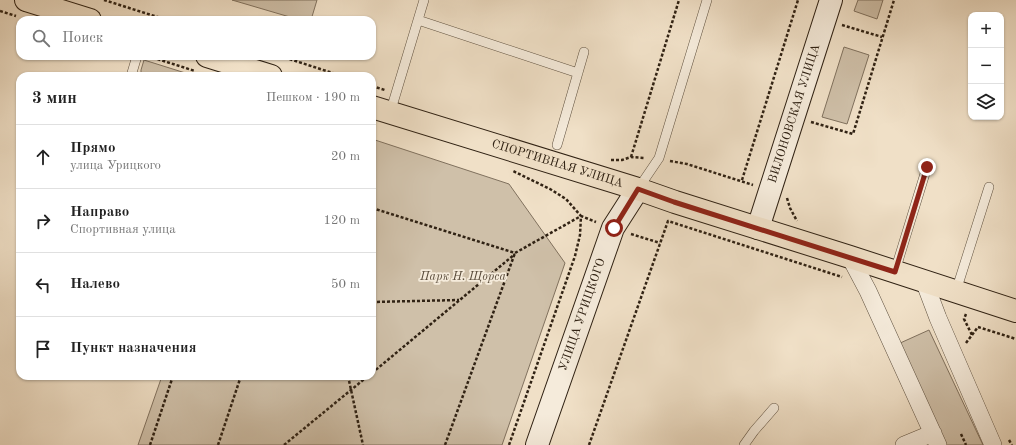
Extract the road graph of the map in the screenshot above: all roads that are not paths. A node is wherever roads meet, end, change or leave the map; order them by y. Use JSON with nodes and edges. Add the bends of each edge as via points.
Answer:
{"nodes":[{"id":1,"x":26,"y":0,"type":"edge"},
{"id":2,"x":424,"y":0,"type":"edge"},
{"id":3,"x":707,"y":0,"type":"edge"},
{"id":4,"x":831,"y":0,"type":"edge"},
{"id":5,"x":77,"y":16,"type":"edge"},
{"id":6,"x":418,"y":20,"type":"junction"},
{"id":7,"x":584,"y":52,"type":"dead end"},
{"id":8,"x":136,"y":60,"type":"edge"},
{"id":9,"x":202,"y":64,"type":"edge"},
{"id":10,"x":131,"y":72,"type":"edge"},
{"id":11,"x":249,"y":72,"type":"edge"},
{"id":12,"x":578,"y":73,"type":"junction"},
{"id":13,"x":386,"y":104,"type":"edge"},
{"id":14,"x":557,"y":145,"type":"dead end"},
{"id":15,"x":927,"y":167,"type":"dead end"},
{"id":16,"x":988,"y":187,"type":"dead end"},
{"id":17,"x":638,"y":189,"type":"junction"},
{"id":18,"x":758,"y":228,"type":"junction"},
{"id":19,"x":850,"y":257,"type":"junction"},
{"id":20,"x":895,"y":272,"type":"junction"},
{"id":21,"x":924,"y":281,"type":"junction"},
{"id":22,"x":956,"y":291,"type":"junction"},
{"id":23,"x":1016,"y":311,"type":"edge"},
{"id":24,"x":774,"y":408,"type":"dead end"},
{"id":25,"x":936,"y":439,"type":"edge"},
{"id":26,"x":537,"y":445,"type":"edge"},
{"id":27,"x":744,"y":445,"type":"edge"},
{"id":28,"x":904,"y":445,"type":"edge"},
{"id":29,"x":993,"y":445,"type":"edge"}],
"edges":[{"from":1,"to":5,"type":"main road"},
{"from":2,"to":6,"type":"lane"},
{"from":3,"to":17,"type":"lane","via":[[659,158]]},
{"from":4,"to":18,"type":"main road","name":"ВИЛОНОВСКАЯ УЛИЦА"},
{"from":6,"to":12,"type":"lane"},
{"from":6,"to":13,"type":"lane"},
{"from":7,"to":12,"type":"lane"},
{"from":8,"to":10,"type":"lane"},
{"from":9,"to":11,"type":"main road"},
{"from":12,"to":14,"type":"lane"},
{"from":13,"to":17,"type":"main road","name":"СПОРТИВНАЯ УЛИЦА"},
{"from":15,"to":20,"type":"lane"},
{"from":16,"to":22,"type":"lane"},
{"from":17,"to":18,"type":"main road","name":"СПОРТИВНАЯ УЛИЦА"},
{"from":17,"to":26,"type":"main road","name":"УЛИЦА УРИЦКОГО","via":[[614,228]]},
{"from":18,"to":19,"type":"main road","name":"СПОРТИВНАЯ УЛИЦА"},
{"from":19,"to":20,"type":"main road","name":"СПОРТИВНАЯ УЛИЦА"},
{"from":19,"to":25,"type":"street"},
{"from":20,"to":21,"type":"main road","name":"СПОРТИВНАЯ УЛИЦА"},
{"from":21,"to":22,"type":"main road","name":"СПОРТИВНАЯ УЛИЦА"},
{"from":21,"to":29,"type":"street"},
{"from":22,"to":23,"type":"main road","name":"СПОРТИВНАЯ УЛИЦА"},
{"from":24,"to":27,"type":"lane"},
{"from":25,"to":28,"type":"street"}]}
